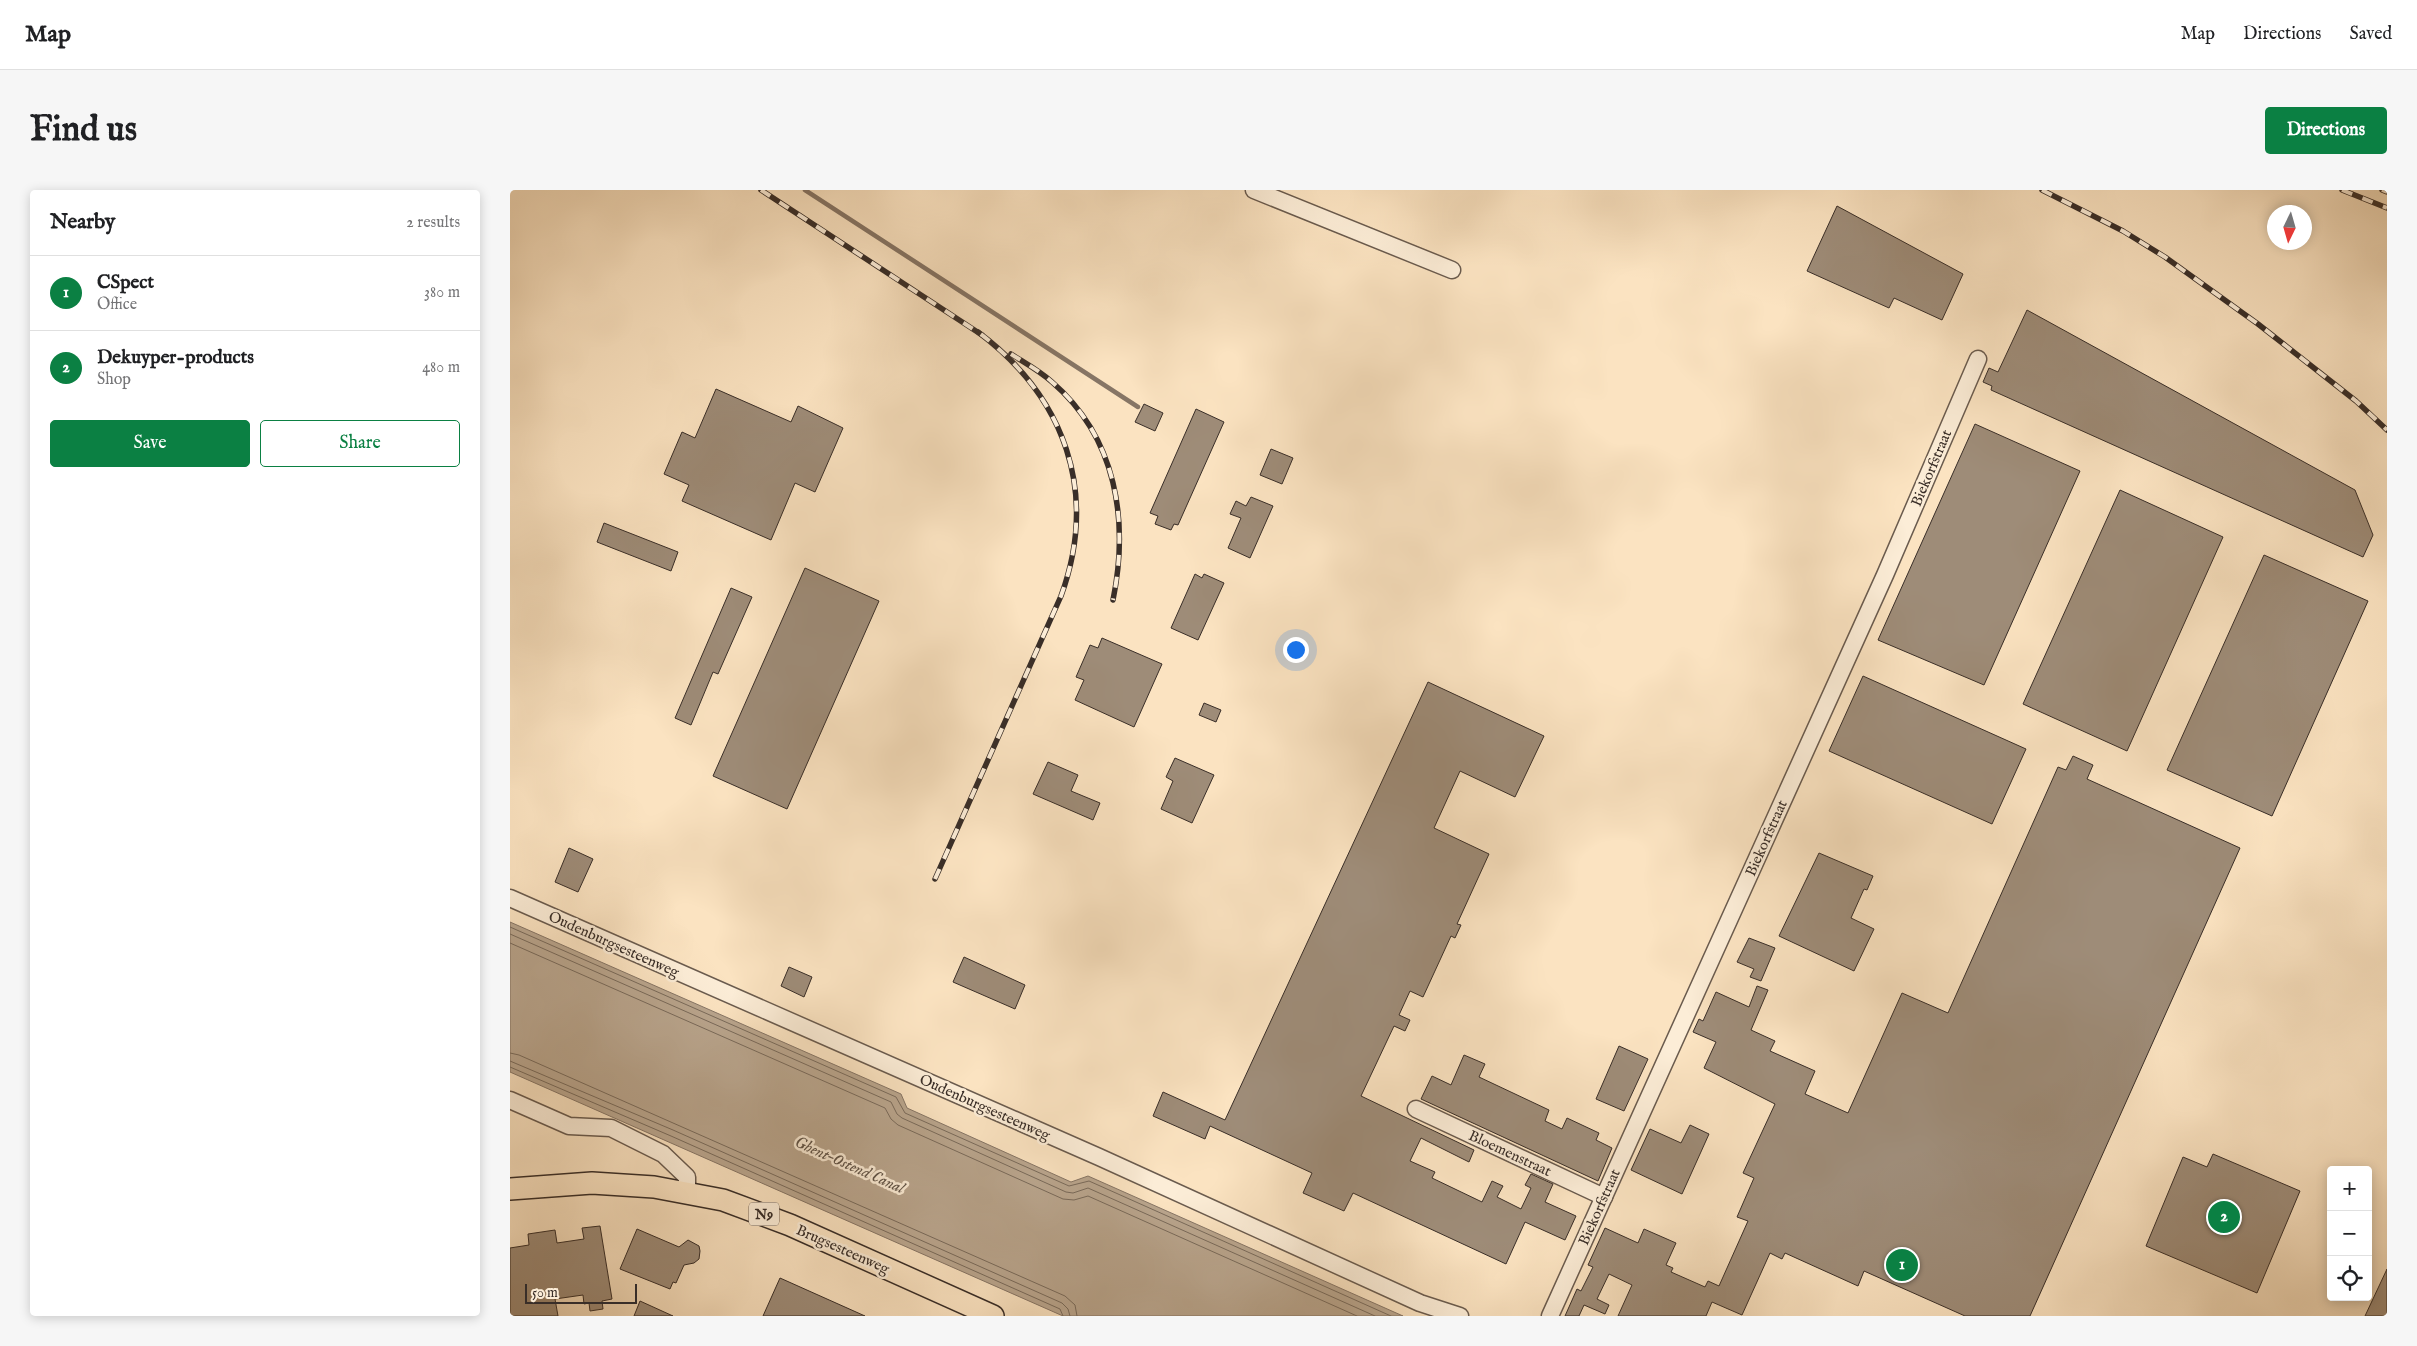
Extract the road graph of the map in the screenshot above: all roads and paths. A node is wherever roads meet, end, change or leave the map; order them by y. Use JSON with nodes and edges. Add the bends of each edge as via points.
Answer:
{"nodes":[{"id":1,"x":1254,"y":190,"type":"edge"},
{"id":2,"x":1452,"y":270,"type":"dead end"},
{"id":3,"x":1978,"y":360,"type":"dead end"},
{"id":4,"x":510,"y":898,"type":"edge"},
{"id":5,"x":510,"y":1100,"type":"edge"},
{"id":6,"x":1416,"y":1110,"type":"dead end"},
{"id":7,"x":510,"y":1189,"type":"edge"},
{"id":8,"x":687,"y":1192,"type":"junction"},
{"id":9,"x":1604,"y":1197,"type":"junction"},
{"id":10,"x":993,"y":1316,"type":"edge"},
{"id":11,"x":1460,"y":1316,"type":"edge"},
{"id":12,"x":1550,"y":1316,"type":"edge"}],
"edges":[{"from":1,"to":2,"type":"street"},
{"from":3,"to":9,"type":"street","name":"Biekorfstraat","via":[[1885,575]]},
{"from":4,"to":11,"type":"street","name":"Oudenburgsesteenweg","via":[[1090,1153],[1420,1303]]},
{"from":5,"to":8,"type":"street","via":[[569,1126],[611,1128],[663,1154],[687,1177]]},
{"from":6,"to":9,"type":"street","name":"Bloemenstraat"},
{"from":7,"to":8,"type":"main road","name":"Brugsesteenweg","number":"N9","via":[[592,1184]]},
{"from":8,"to":10,"type":"main road","name":"Brugsesteenweg","number":"N9","via":[[760,1212]]},
{"from":9,"to":12,"type":"street","name":"Biekorfstraat"}]}
